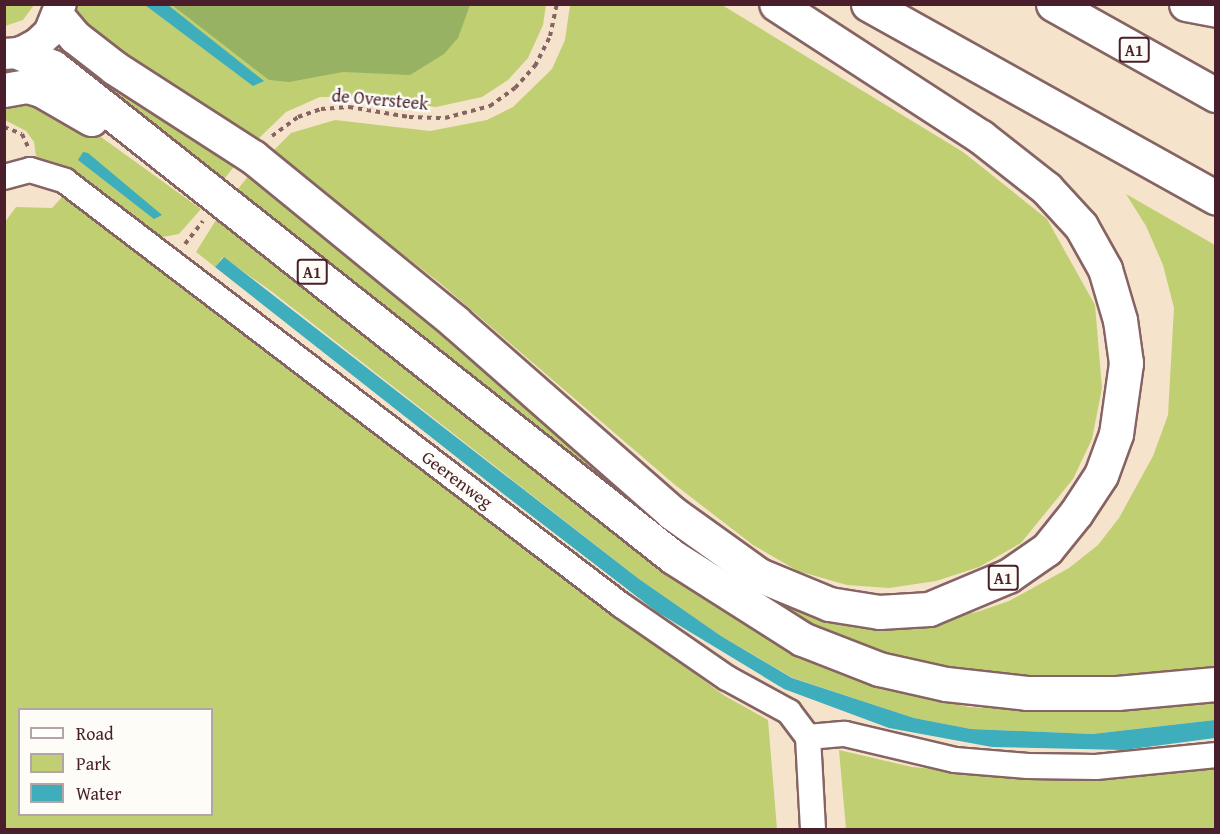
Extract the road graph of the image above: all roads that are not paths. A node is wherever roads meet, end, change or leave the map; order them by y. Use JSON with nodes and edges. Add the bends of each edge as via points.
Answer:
{"nodes":[{"id":1,"x":776,"y":4,"type":"edge"},
{"id":2,"x":868,"y":4,"type":"edge"},
{"id":3,"x":1053,"y":4,"type":"edge"},
{"id":4,"x":1186,"y":4,"type":"edge"},
{"id":5,"x":59,"y":10,"type":"edge"},
{"id":6,"x":1215,"y":10,"type":"edge"},
{"id":7,"x":12,"y":53,"type":"edge"},
{"id":8,"x":4,"y":90,"type":"edge"},
{"id":9,"x":1215,"y":95,"type":"edge"},
{"id":10,"x":162,"y":155,"type":"junction"},
{"id":11,"x":4,"y":177,"type":"edge"},
{"id":12,"x":1215,"y":198,"type":"edge"},
{"id":13,"x":1215,"y":684,"type":"edge"},
{"id":14,"x":808,"y":737,"type":"junction"},
{"id":15,"x":1215,"y":755,"type":"edge"},
{"id":16,"x":813,"y":830,"type":"edge"}],
"edges":[{"from":1,"to":5,"type":"highway","number":"A1","via":[[981,136],[1046,188],[1081,226],[1105,268],[1120,320],[1126,363],[1116,434],[1101,475],[1076,513],[1047,549],[1008,576],[929,609],[879,612],[829,604],[759,575],[671,512],[455,322],[253,157],[115,68],[75,37]]},
{"from":2,"to":12,"type":"highway"},
{"from":3,"to":9,"type":"highway","number":"A1"},
{"from":4,"to":6,"type":"highway"},
{"from":5,"to":7,"type":"main road","via":[[49,33]]},
{"from":7,"to":10,"type":"highway","number":"A1","via":[[53,67]]},
{"from":8,"to":10,"type":"highway","number":"A1","via":[[27,86],[41,90]]},
{"from":10,"to":13,"type":"highway","number":"A1","via":[[673,557],[802,639],[879,669],[946,684],[1016,692],[1117,693]]},
{"from":11,"to":14,"type":"street","name":"Geerenweg","via":[[30,170],[65,181],[621,605],[727,678],[789,712]]},
{"from":14,"to":15,"type":"street","via":[[845,734],[955,760],[1028,766],[1096,767]]},
{"from":14,"to":16,"type":"street"}]}
